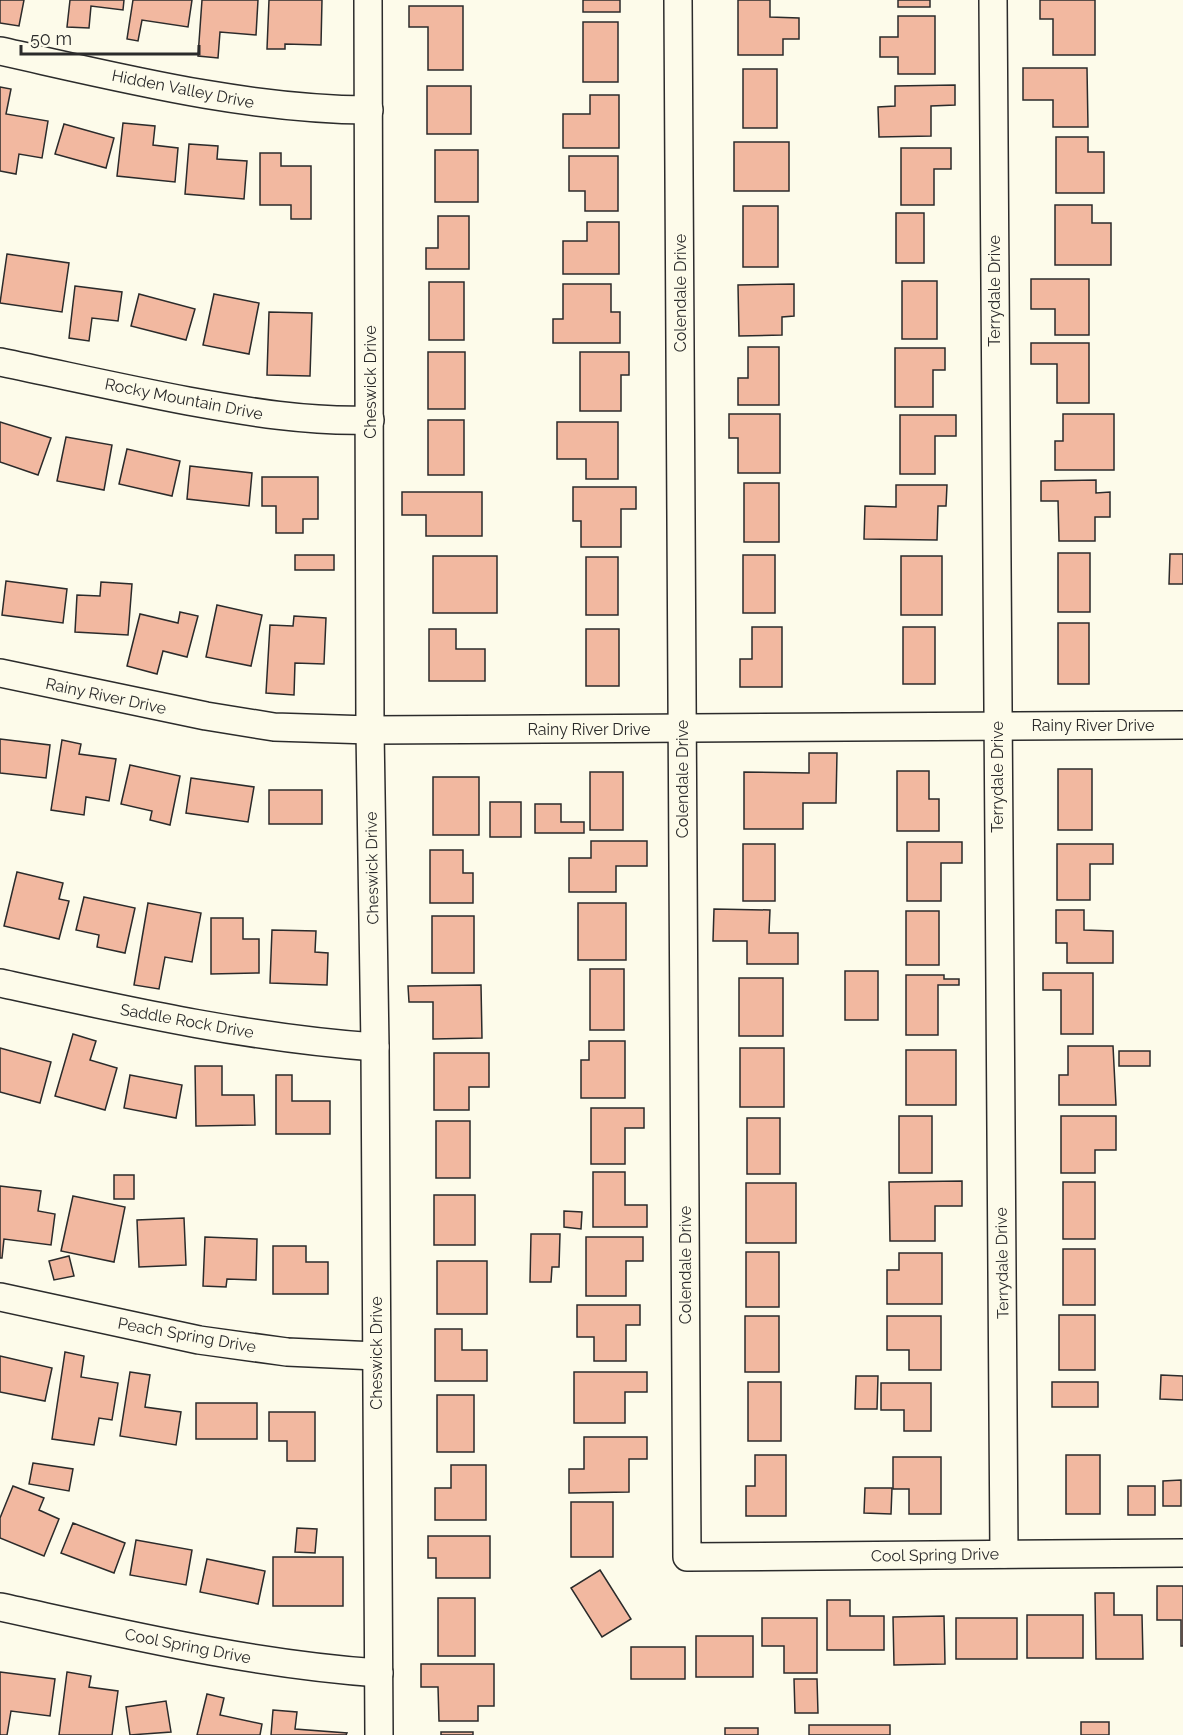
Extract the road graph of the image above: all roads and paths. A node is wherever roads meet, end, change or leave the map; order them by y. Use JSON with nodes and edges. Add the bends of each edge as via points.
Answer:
{"nodes":[{"id":1,"x":368,"y":0,"type":"edge"},
{"id":2,"x":678,"y":0,"type":"edge"},
{"id":3,"x":993,"y":0,"type":"edge"},
{"id":4,"x":0,"y":51,"type":"edge"},
{"id":5,"x":369,"y":110,"type":"junction"},
{"id":6,"x":0,"y":362,"type":"edge"},
{"id":7,"x":370,"y":420,"type":"junction"},
{"id":8,"x":0,"y":673,"type":"edge"},
{"id":9,"x":997,"y":725,"type":"junction"},
{"id":10,"x":1183,"y":725,"type":"edge"},
{"id":11,"x":682,"y":728,"type":"junction"},
{"id":12,"x":370,"y":730,"type":"junction"},
{"id":13,"x":0,"y":983,"type":"edge"},
{"id":14,"x":375,"y":1047,"type":"junction"},
{"id":15,"x":0,"y":1297,"type":"edge"},
{"id":16,"x":376,"y":1356,"type":"junction"},
{"id":17,"x":1183,"y":1553,"type":"edge"},
{"id":18,"x":1004,"y":1554,"type":"junction"},
{"id":19,"x":687,"y":1557,"type":"joint"},
{"id":20,"x":0,"y":1607,"type":"edge"},
{"id":21,"x":379,"y":1673,"type":"junction"},
{"id":22,"x":379,"y":1735,"type":"edge"}],
"edges":[{"from":1,"to":5,"type":"street","name":"Cheswick Drive"},
{"from":2,"to":11,"type":"street","name":"Colendale Drive"},
{"from":3,"to":9,"type":"street","name":"Terrydale Drive"},
{"from":4,"to":5,"type":"street","name":"Hidden Valley Drive","via":[[252,103]]},
{"from":5,"to":7,"type":"street","name":"Cheswick Drive"},
{"from":6,"to":7,"type":"street","name":"Rocky Mountain Drive","via":[[267,415]]},
{"from":7,"to":12,"type":"street","name":"Cheswick Drive"},
{"from":8,"to":12,"type":"street","name":"Rainy River Drive","via":[[274,727]]},
{"from":9,"to":10,"type":"street","name":"Rainy River Drive"},
{"from":9,"to":11,"type":"street","name":"Rainy River Drive"},
{"from":9,"to":18,"type":"street","name":"Terrydale Drive"},
{"from":11,"to":12,"type":"street","name":"Rainy River Drive"},
{"from":11,"to":19,"type":"street","name":"Colendale Drive"},
{"from":12,"to":14,"type":"street","name":"Cheswick Drive"},
{"from":13,"to":14,"type":"street","name":"Saddle Rock Drive","via":[[170,1020]]},
{"from":14,"to":16,"type":"street","name":"Cheswick Drive"},
{"from":15,"to":16,"type":"street","name":"Peach Spring Drive","via":[[199,1340],[287,1352]]},
{"from":16,"to":21,"type":"street","name":"Cheswick Drive"},
{"from":17,"to":18,"type":"street","name":"Cool Spring Drive"},
{"from":18,"to":19,"type":"street","name":"Cool Spring Drive"},
{"from":20,"to":21,"type":"street","name":"Cool Spring Drive","via":[[255,1659]]},
{"from":21,"to":22,"type":"street","name":"Cheswick Drive"}]}
